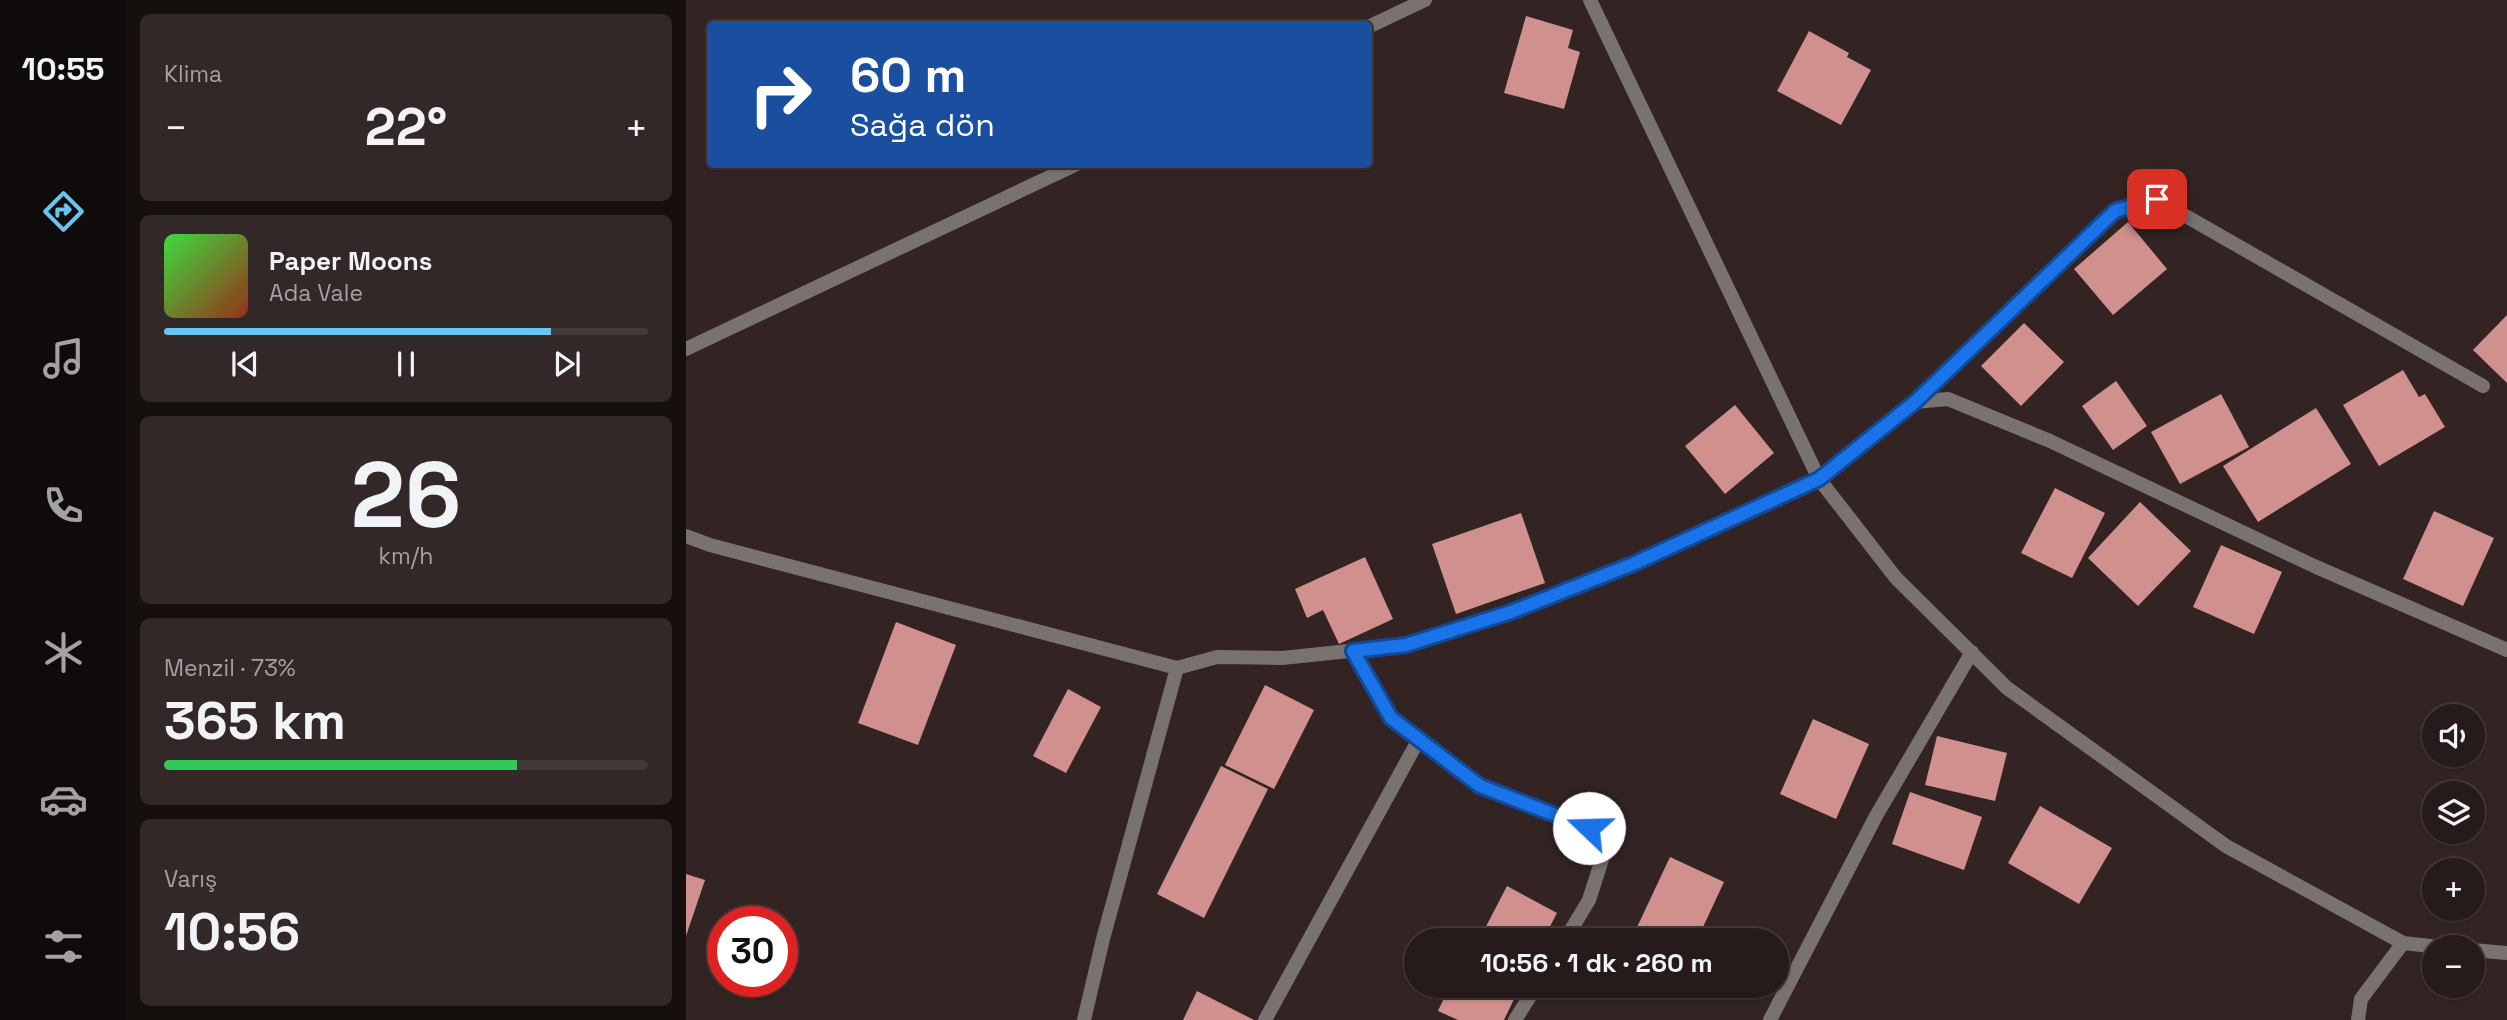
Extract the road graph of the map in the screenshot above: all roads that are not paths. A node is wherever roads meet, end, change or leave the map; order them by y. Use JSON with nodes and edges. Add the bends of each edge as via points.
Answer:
{"nodes":[{"id":1,"x":1425,"y":0,"type":"edge"},
{"id":2,"x":1590,"y":0,"type":"edge"},
{"id":3,"x":1372,"y":25,"type":"edge"},
{"id":4,"x":1069,"y":168,"type":"edge"},
{"id":5,"x":686,"y":349,"type":"edge"},
{"id":6,"x":2483,"y":386,"type":"dead end"},
{"id":7,"x":1915,"y":402,"type":"junction"},
{"id":8,"x":1819,"y":479,"type":"junction"},
{"id":9,"x":686,"y":536,"type":"edge"},
{"id":10,"x":2507,"y":650,"type":"edge"},
{"id":11,"x":1353,"y":651,"type":"junction"},
{"id":12,"x":1972,"y":653,"type":"junction"},
{"id":13,"x":1177,"y":668,"type":"junction"},
{"id":14,"x":1419,"y":739,"type":"junction"},
{"id":15,"x":1572,"y":928,"type":"edge"},
{"id":16,"x":2403,"y":943,"type":"junction"},
{"id":17,"x":2422,"y":945,"type":"edge"},
{"id":18,"x":2485,"y":951,"type":"edge"},
{"id":19,"x":2507,"y":953,"type":"edge"},
{"id":20,"x":1528,"y":998,"type":"edge"},
{"id":21,"x":1084,"y":1020,"type":"edge"},
{"id":22,"x":1265,"y":1020,"type":"edge"},
{"id":23,"x":1515,"y":1020,"type":"edge"},
{"id":24,"x":1770,"y":1020,"type":"edge"},
{"id":25,"x":2358,"y":1020,"type":"edge"}],
"edges":[{"from":1,"to":3,"type":"street"},
{"from":2,"to":8,"type":"street"},
{"from":4,"to":5,"type":"street"},
{"from":6,"to":7,"type":"street","via":[[2157,199],[2115,211]]},
{"from":7,"to":8,"type":"street"},
{"from":7,"to":10,"type":"street","via":[[1948,398]]},
{"from":8,"to":11,"type":"street","via":[[1633,564],[1511,612],[1406,645]]},
{"from":8,"to":12,"type":"street","via":[[1896,578]]},
{"from":9,"to":13,"type":"street"},
{"from":11,"to":13,"type":"street","via":[[1282,658],[1217,657]]},
{"from":11,"to":14,"type":"street","via":[[1391,718]]},
{"from":12,"to":16,"type":"street","via":[[2007,688],[2226,846]]},
{"from":12,"to":24,"type":"street","via":[[1876,816]]},
{"from":13,"to":21,"type":"street"},
{"from":14,"to":15,"type":"street","via":[[1480,786],[1589,828],[1606,847],[1589,901]]},
{"from":14,"to":22,"type":"street"},
{"from":16,"to":17,"type":"street"},
{"from":16,"to":25,"type":"street","via":[[2361,999]]},
{"from":18,"to":19,"type":"street"},
{"from":20,"to":23,"type":"street"}]}
